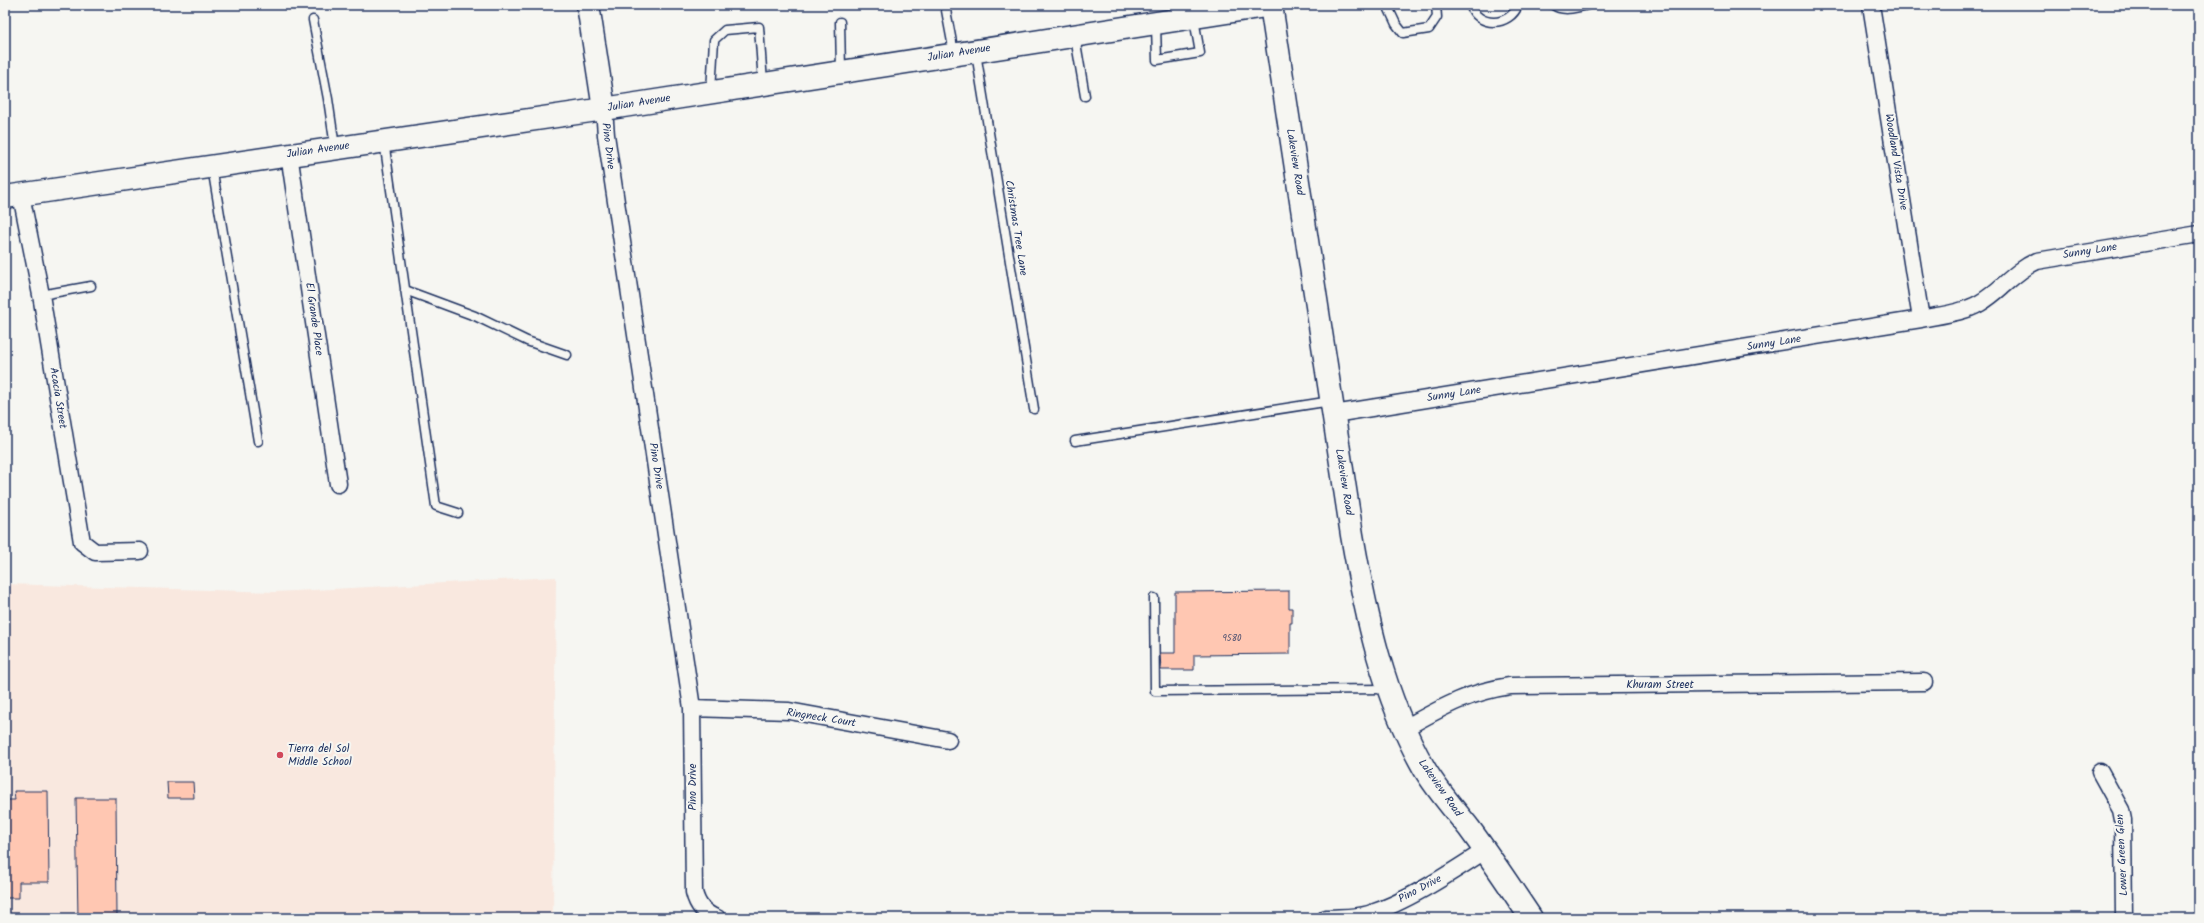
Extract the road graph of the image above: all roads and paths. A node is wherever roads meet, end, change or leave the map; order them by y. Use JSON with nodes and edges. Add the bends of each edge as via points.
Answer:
{"nodes":[{"id":1,"x":588,"y":5,"type":"edge"},
{"id":2,"x":945,"y":5,"type":"edge"},
{"id":3,"x":1271,"y":5,"type":"edge"},
{"id":4,"x":1387,"y":5,"type":"edge"},
{"id":5,"x":1436,"y":5,"type":"edge"},
{"id":6,"x":1470,"y":5,"type":"edge"},
{"id":7,"x":1518,"y":5,"type":"edge"},
{"id":8,"x":1553,"y":5,"type":"edge"},
{"id":9,"x":1588,"y":5,"type":"edge"},
{"id":10,"x":1871,"y":5,"type":"edge"},
{"id":11,"x":1194,"y":16,"type":"junction"},
{"id":12,"x":313,"y":20,"type":"dead end"},
{"id":13,"x":840,"y":22,"type":"dead end"},
{"id":14,"x":1156,"y":22,"type":"junction"},
{"id":15,"x":1075,"y":35,"type":"junction"},
{"id":16,"x":976,"y":50,"type":"junction"},
{"id":17,"x":954,"y":53,"type":"junction"},
{"id":18,"x":841,"y":71,"type":"junction"},
{"id":19,"x":763,"y":83,"type":"junction"},
{"id":20,"x":710,"y":91,"type":"junction"},
{"id":21,"x":1085,"y":96,"type":"dead end"},
{"id":22,"x":604,"y":109,"type":"junction"},
{"id":23,"x":384,"y":141,"type":"junction"},
{"id":24,"x":335,"y":148,"type":"junction"},
{"id":25,"x":289,"y":154,"type":"junction"},
{"id":26,"x":212,"y":166,"type":"junction"},
{"id":27,"x":13,"y":196,"type":"edge"},
{"id":28,"x":2199,"y":234,"type":"edge"},
{"id":29,"x":91,"y":286,"type":"dead end"},
{"id":30,"x":405,"y":290,"type":"junction"},
{"id":31,"x":41,"y":295,"type":"junction"},
{"id":32,"x":1921,"y":319,"type":"junction"},
{"id":33,"x":567,"y":355,"type":"dead end"},
{"id":34,"x":1333,"y":407,"type":"junction"},
{"id":35,"x":1034,"y":409,"type":"dead end"},
{"id":36,"x":258,"y":441,"type":"dead end"},
{"id":37,"x":1075,"y":441,"type":"dead end"},
{"id":38,"x":338,"y":484,"type":"dead end"},
{"id":39,"x":458,"y":514,"type":"dead end"},
{"id":40,"x":140,"y":551,"type":"dead end"},
{"id":41,"x":1154,"y":598,"type":"dead end"},
{"id":42,"x":1924,"y":682,"type":"dead end"},
{"id":43,"x":1388,"y":689,"type":"junction"},
{"id":44,"x":692,"y":708,"type":"junction"},
{"id":45,"x":1405,"y":728,"type":"junction"},
{"id":46,"x":948,"y":740,"type":"dead end"},
{"id":47,"x":2100,"y":772,"type":"dead end"},
{"id":48,"x":1486,"y":850,"type":"junction"},
{"id":49,"x":1369,"y":916,"type":"edge"},
{"id":50,"x":717,"y":918,"type":"edge"},
{"id":51,"x":1326,"y":918,"type":"edge"},
{"id":52,"x":1531,"y":918,"type":"edge"},
{"id":53,"x":2124,"y":918,"type":"edge"}],
"edges":[{"from":1,"to":22,"type":"main road","name":"Pino Drive"},
{"from":2,"to":17,"type":"lane"},
{"from":3,"to":11,"type":"main road","name":"Julian Avenue"},
{"from":3,"to":34,"type":"main road","name":"Lakeview Road"},
{"from":4,"to":5,"type":"lane","via":[[1403,33],[1429,29],[1437,17]]},
{"from":6,"to":7,"type":"lane","via":[[1480,18],[1493,22],[1508,18]]},
{"from":8,"to":9,"type":"lane","via":[[1557,8],[1571,9]]},
{"from":10,"to":32,"type":"street","name":"Woodland Vista Drive"},
{"from":11,"to":14,"type":"main road","name":"Julian Avenue"},
{"from":11,"to":14,"type":"lane","via":[[1200,53],[1157,60]]},
{"from":12,"to":24,"type":"lane"},
{"from":13,"to":18,"type":"lane"},
{"from":14,"to":15,"type":"main road","name":"Julian Avenue"},
{"from":15,"to":16,"type":"main road","name":"Julian Avenue"},
{"from":15,"to":21,"type":"lane"},
{"from":16,"to":17,"type":"main road","name":"Julian Avenue"},
{"from":16,"to":35,"type":"lane","name":"Christmas Tree Lane"},
{"from":17,"to":18,"type":"main road","name":"Julian Avenue"},
{"from":18,"to":19,"type":"main road","name":"Julian Avenue"},
{"from":19,"to":20,"type":"main road","name":"Julian Avenue"},
{"from":19,"to":20,"type":"lane","via":[[759,27],[725,30],[714,40]]},
{"from":20,"to":22,"type":"main road","name":"Julian Avenue"},
{"from":22,"to":23,"type":"main road","name":"Julian Avenue"},
{"from":22,"to":44,"type":"street","name":"Pino Drive"},
{"from":23,"to":24,"type":"main road","name":"Julian Avenue"},
{"from":23,"to":30,"type":"lane"},
{"from":24,"to":25,"type":"main road","name":"Julian Avenue"},
{"from":25,"to":26,"type":"main road","name":"Julian Avenue"},
{"from":25,"to":38,"type":"street","name":"El Grande Place"},
{"from":26,"to":27,"type":"main road","name":"Julian Avenue"},
{"from":26,"to":36,"type":"lane"},
{"from":27,"to":31,"type":"street","name":"Acacia Street"},
{"from":28,"to":32,"type":"street","name":"Sunny Lane","via":[[2037,261],[2020,270],[1980,304]]},
{"from":29,"to":31,"type":"lane"},
{"from":30,"to":33,"type":"lane"},
{"from":30,"to":39,"type":"lane","via":[[436,506]]},
{"from":31,"to":40,"type":"street","name":"Acacia Street","via":[[82,542],[95,552]]},
{"from":32,"to":34,"type":"street","name":"Sunny Lane"},
{"from":34,"to":37,"type":"lane"},
{"from":34,"to":43,"type":"main road","name":"Lakeview Road","via":[[1367,618]]},
{"from":41,"to":43,"type":"lane","via":[[1155,691]]},
{"from":42,"to":45,"type":"street","name":"Khuram Street","via":[[1510,686],[1463,697]]},
{"from":43,"to":45,"type":"main road","name":"Lakeview Road"},
{"from":44,"to":46,"type":"street","name":"Ringneck Court","via":[[789,711]]},
{"from":44,"to":50,"type":"street","name":"Pino Drive","via":[[694,892],[695,899],[704,911]]},
{"from":45,"to":48,"type":"main road","name":"Lakeview Road","via":[[1424,768]]},
{"from":47,"to":53,"type":"street","name":"Lower Green Glen","via":[[2121,810],[2123,820]]},
{"from":48,"to":49,"type":"street","name":"Pino Drive","via":[[1454,871]]},
{"from":48,"to":52,"type":"main road","name":"Lakeview Road"},
{"from":49,"to":51,"type":"street","name":"Pino Drive"}]}
